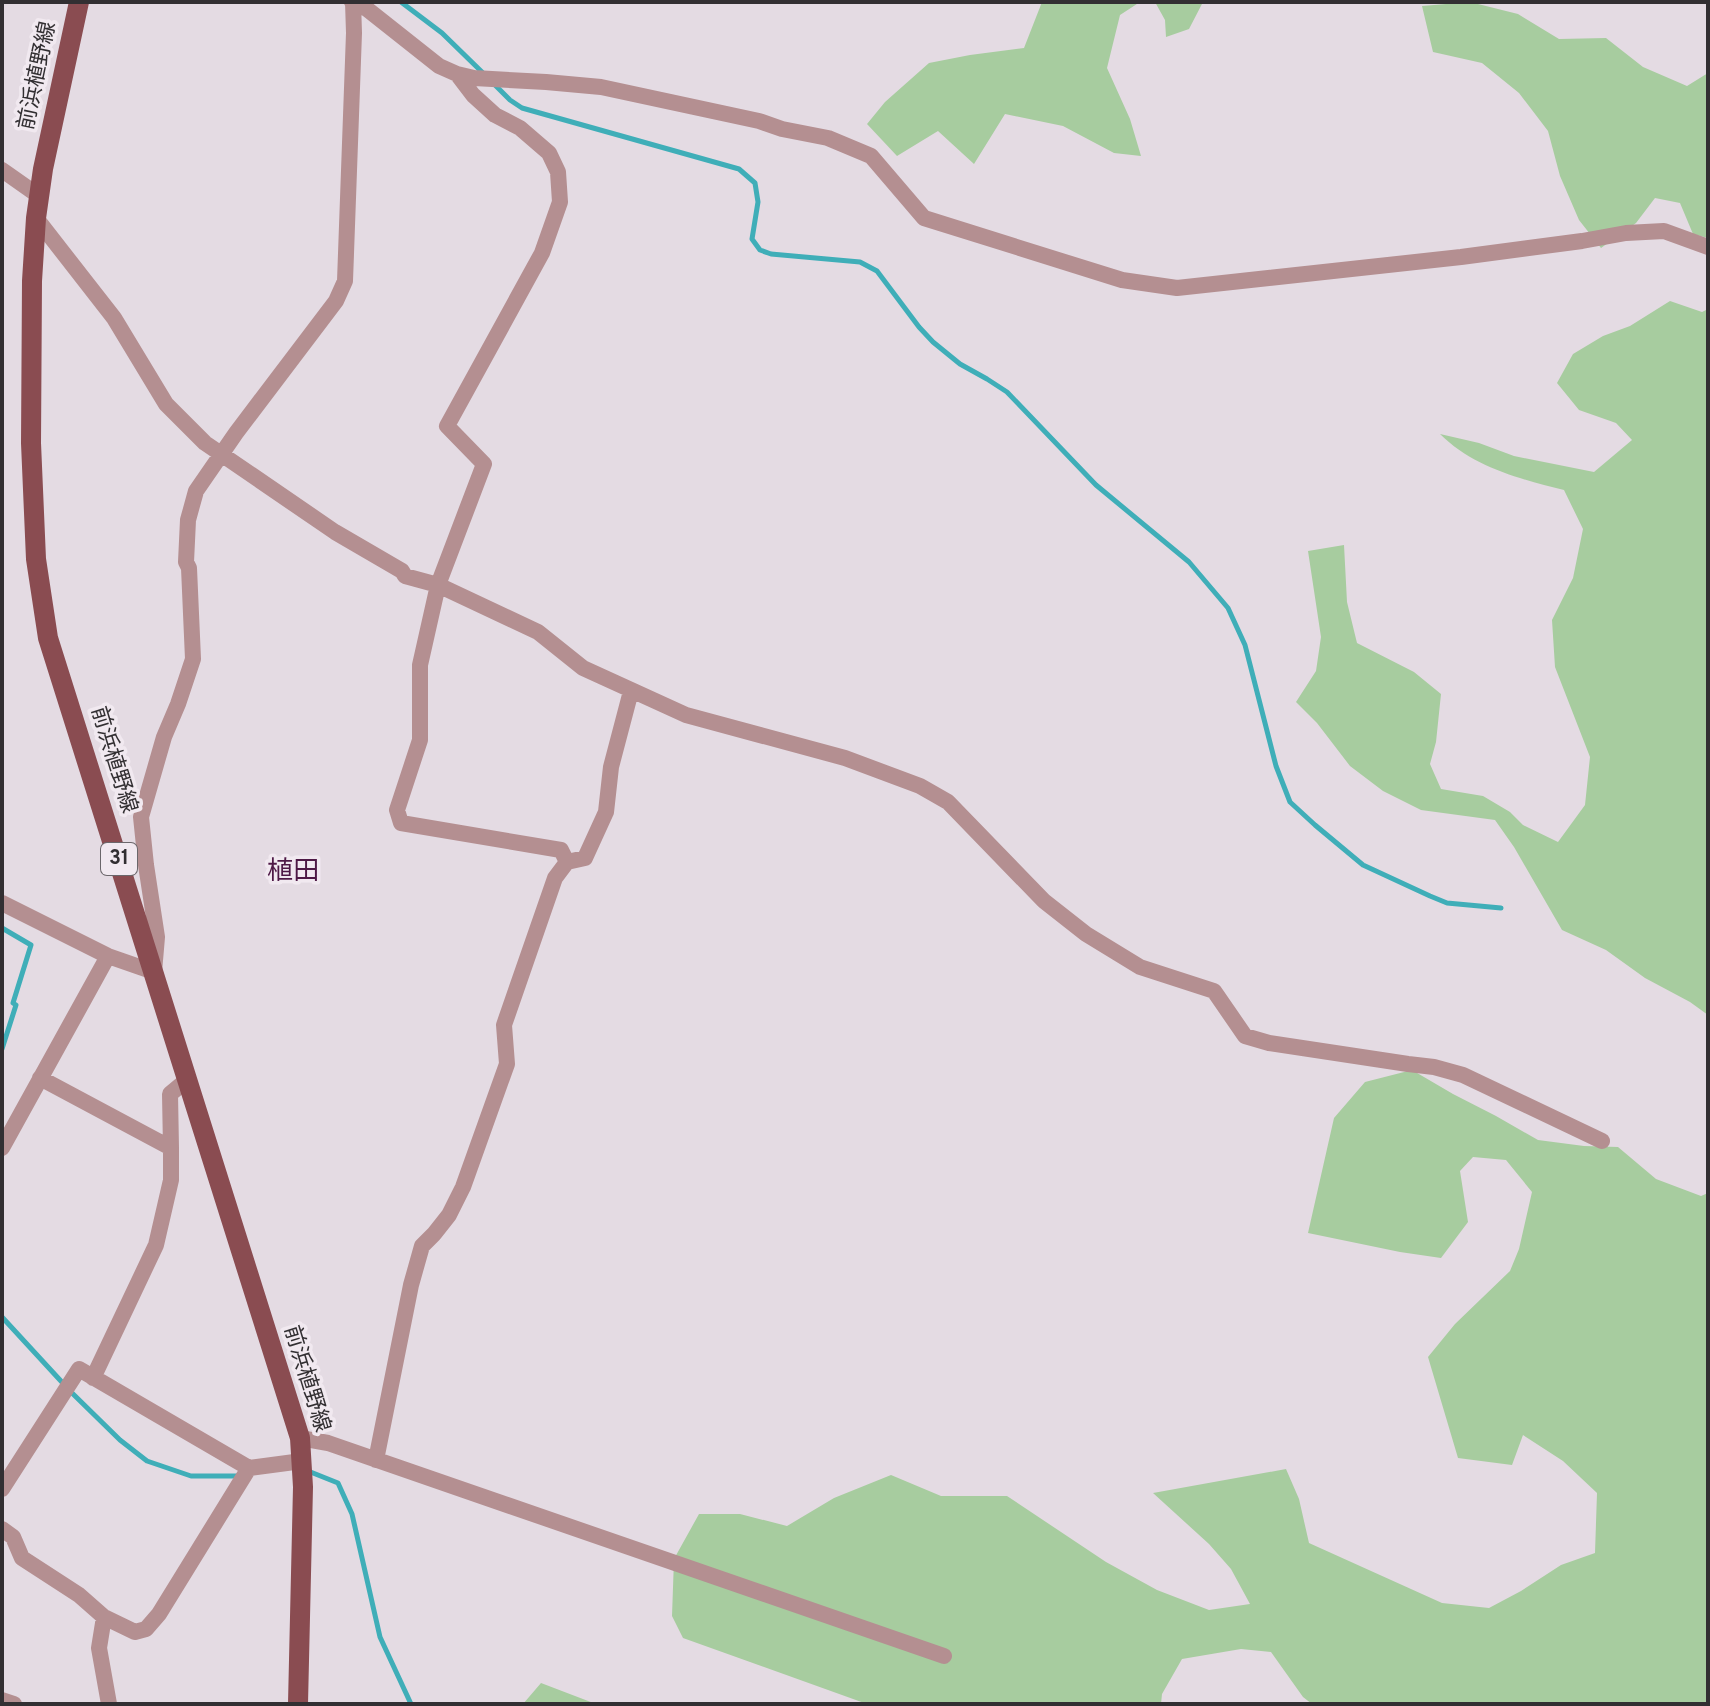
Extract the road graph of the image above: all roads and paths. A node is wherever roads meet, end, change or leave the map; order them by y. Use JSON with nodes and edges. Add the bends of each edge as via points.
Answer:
{"nodes":[{"id":1,"x":79,"y":2,"type":"edge"},
{"id":2,"x":353,"y":2,"type":"edge"},
{"id":3,"x":457,"y":74,"type":"junction"},
{"id":4,"x":2,"y":170,"type":"edge"},
{"id":5,"x":39,"y":196,"type":"junction"},
{"id":6,"x":36,"y":218,"type":"junction"},
{"id":7,"x":1708,"y":247,"type":"edge"},
{"id":8,"x":221,"y":454,"type":"junction"},
{"id":9,"x":438,"y":585,"type":"junction"},
{"id":10,"x":631,"y":691,"type":"junction"},
{"id":11,"x":567,"y":862,"type":"junction"},
{"id":12,"x":2,"y":903,"type":"edge"},
{"id":13,"x":108,"y":956,"type":"junction"},
{"id":14,"x":154,"y":972,"type":"junction"},
{"id":15,"x":40,"y":1078,"type":"junction"},
{"id":16,"x":188,"y":1079,"type":"junction"},
{"id":17,"x":1602,"y":1141,"type":"dead end"},
{"id":18,"x":2,"y":1148,"type":"edge"},
{"id":19,"x":171,"y":1148,"type":"junction"},
{"id":20,"x":93,"y":1378,"type":"junction"},
{"id":21,"x":300,"y":1438,"type":"junction"},
{"id":22,"x":376,"y":1460,"type":"junction"},
{"id":23,"x":302,"y":1461,"type":"junction"},
{"id":24,"x":249,"y":1468,"type":"junction"},
{"id":25,"x":2,"y":1489,"type":"edge"},
{"id":26,"x":2,"y":1529,"type":"edge"},
{"id":27,"x":104,"y":1617,"type":"junction"},
{"id":28,"x":944,"y":1656,"type":"dead end"},
{"id":29,"x":2,"y":1700,"type":"edge"},
{"id":30,"x":14,"y":1704,"type":"edge"},
{"id":31,"x":109,"y":1704,"type":"edge"},
{"id":32,"x":298,"y":1704,"type":"edge"}],
"edges":[{"from":1,"to":5,"type":"main road","name":"前浜植野線","number":"31"},
{"from":2,"to":3,"type":"street"},
{"from":2,"to":8,"type":"street","via":[[345,281],[336,301]]},
{"from":3,"to":7,"type":"street","via":[[601,87],[828,138],[871,156],[924,218],[1122,280],[1177,288],[1626,233],[1664,231]]},
{"from":3,"to":9,"type":"street","via":[[495,115],[549,153],[558,172],[560,202],[542,253],[447,426],[484,464]]},
{"from":4,"to":5,"type":"street"},
{"from":5,"to":6,"type":"main road","name":"前浜植野線","number":"31"},
{"from":6,"to":8,"type":"street","via":[[114,318],[166,404]]},
{"from":6,"to":14,"type":"main road","name":"前浜植野線","number":"31","via":[[31,443],[36,559],[48,638]]},
{"from":8,"to":9,"type":"street","via":[[405,576]]},
{"from":8,"to":14,"type":"street","via":[[196,491],[188,520],[193,659],[141,817],[157,937]]},
{"from":9,"to":10,"type":"street","via":[[538,632],[583,668]]},
{"from":9,"to":11,"type":"street","via":[[420,665],[420,740],[397,810],[401,823],[561,850]]},
{"from":10,"to":11,"type":"street","via":[[611,767],[606,812],[585,858]]},
{"from":10,"to":17,"type":"street","via":[[686,715],[845,758],[920,786],[948,802],[1044,901],[1086,934],[1140,967],[1214,991],[1245,1036],[1463,1075]]},
{"from":11,"to":22,"type":"street","via":[[555,878],[504,1025],[507,1064],[463,1187],[449,1215],[422,1246]]},
{"from":12,"to":13,"type":"street"},
{"from":13,"to":14,"type":"street"},
{"from":13,"to":15,"type":"street"},
{"from":14,"to":16,"type":"main road","name":"前浜植野線","number":"31"},
{"from":15,"to":18,"type":"street"},
{"from":15,"to":19,"type":"street"},
{"from":16,"to":19,"type":"street","via":[[170,1094]]},
{"from":16,"to":21,"type":"main road","name":"前浜植野線","number":"31"},
{"from":19,"to":20,"type":"street","via":[[171,1180],[156,1245]]},
{"from":20,"to":24,"type":"street"},
{"from":20,"to":25,"type":"street","via":[[79,1369]]},
{"from":21,"to":22,"type":"street"},
{"from":21,"to":23,"type":"main road","name":"前浜植野線","number":"31"},
{"from":22,"to":28,"type":"street"},
{"from":23,"to":24,"type":"street"},
{"from":23,"to":32,"type":"main road","name":"前浜植野線","number":"31"},
{"from":24,"to":27,"type":"street","via":[[146,1629],[135,1632]]},
{"from":26,"to":27,"type":"street","via":[[13,1537],[22,1558]]},
{"from":27,"to":31,"type":"street","via":[[99,1648]]},
{"from":29,"to":30,"type":"street"}]}
